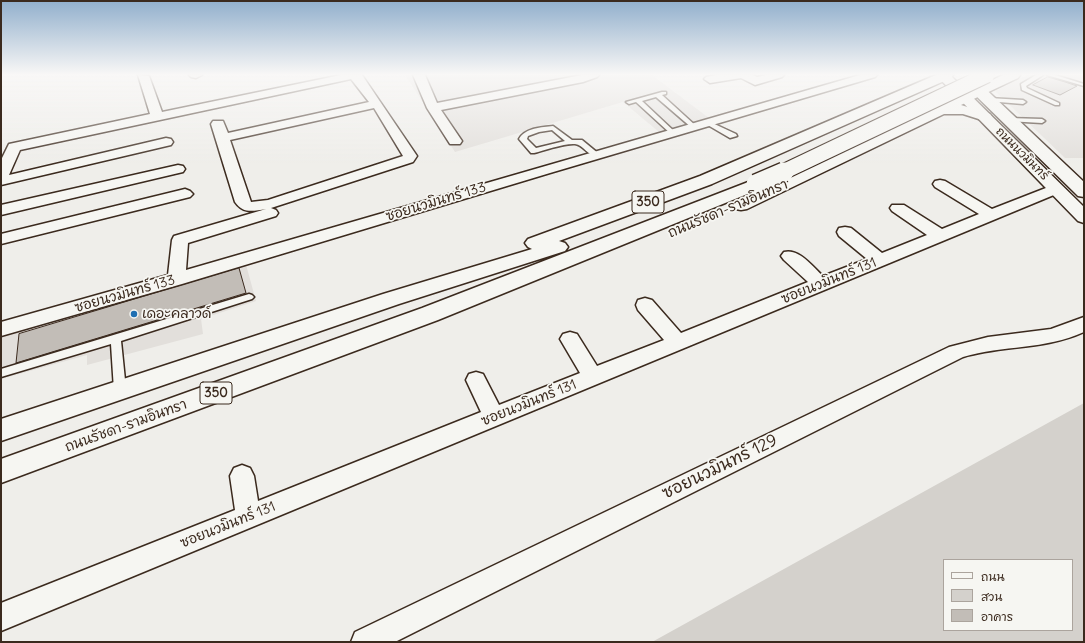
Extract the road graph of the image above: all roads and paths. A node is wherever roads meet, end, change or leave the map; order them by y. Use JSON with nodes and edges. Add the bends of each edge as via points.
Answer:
{"nodes":[{"id":1,"x":153,"y":105,"type":"edge"},
{"id":2,"x":202,"y":105,"type":"edge"},
{"id":3,"x":372,"y":105,"type":"edge"},
{"id":4,"x":378,"y":105,"type":"edge"},
{"id":5,"x":432,"y":105,"type":"edge"},
{"id":6,"x":448,"y":105,"type":"edge"},
{"id":7,"x":642,"y":105,"type":"edge"},
{"id":8,"x":672,"y":105,"type":"edge"},
{"id":9,"x":769,"y":105,"type":"edge"},
{"id":10,"x":877,"y":105,"type":"edge"},
{"id":11,"x":904,"y":105,"type":"edge"},
{"id":12,"x":925,"y":105,"type":"edge"},
{"id":13,"x":929,"y":105,"type":"edge"},
{"id":14,"x":949,"y":105,"type":"edge"},
{"id":15,"x":973,"y":105,"type":"edge"},
{"id":16,"x":994,"y":105,"type":"edge"},
{"id":17,"x":433,"y":108,"type":"junction"},
{"id":18,"x":935,"y":111,"type":"junction"},
{"id":19,"x":157,"y":116,"type":"junction"},
{"id":20,"x":985,"y":117,"type":"junction"},
{"id":21,"x":1009,"y":120,"type":"junction"},
{"id":22,"x":1042,"y":121,"type":"dead end"},
{"id":23,"x":218,"y":124,"type":"dead end"},
{"id":24,"x":701,"y":125,"type":"junction"},
{"id":25,"x":672,"y":133,"type":"junction"},
{"id":26,"x":733,"y":136,"type":"dead end"},
{"id":27,"x":224,"y":138,"type":"junction"},
{"id":28,"x":455,"y":141,"type":"dead end"},
{"id":29,"x":166,"y":142,"type":"dead end"},
{"id":30,"x":570,"y":142,"type":"junction"},
{"id":31,"x":595,"y":154,"type":"junction"},
{"id":32,"x":178,"y":169,"type":"dead end"},
{"id":33,"x":1,"y":176,"type":"edge"},
{"id":34,"x":750,"y":180,"type":"junction"},
{"id":35,"x":1,"y":181,"type":"edge"},
{"id":36,"x":940,"y":184,"type":"dead end"},
{"id":37,"x":1075,"y":187,"type":"edge"},
{"id":38,"x":184,"y":194,"type":"dead end"},
{"id":39,"x":294,"y":206,"type":"dead end"},
{"id":40,"x":898,"y":208,"type":"dead end"},
{"id":41,"x":1,"y":210,"type":"edge"},
{"id":42,"x":991,"y":215,"type":"junction"},
{"id":43,"x":1084,"y":217,"type":"edge"},
{"id":44,"x":845,"y":232,"type":"dead end"},
{"id":45,"x":939,"y":235,"type":"junction"},
{"id":46,"x":1,"y":239,"type":"edge"},
{"id":47,"x":790,"y":256,"type":"dead end"},
{"id":48,"x":880,"y":260,"type":"junction"},
{"id":49,"x":176,"y":280,"type":"junction"},
{"id":50,"x":821,"y":284,"type":"junction"},
{"id":51,"x":249,"y":297,"type":"dead end"},
{"id":52,"x":391,"y":299,"type":"junction"},
{"id":53,"x":645,"y":305,"type":"dead end"},
{"id":54,"x":430,"y":314,"type":"junction"},
{"id":55,"x":1084,"y":324,"type":"edge"},
{"id":56,"x":1,"y":329,"type":"edge"},
{"id":57,"x":570,"y":339,"type":"dead end"},
{"id":58,"x":116,"y":340,"type":"junction"},
{"id":59,"x":677,"y":342,"type":"junction"},
{"id":60,"x":1,"y":373,"type":"edge"},
{"id":61,"x":593,"y":377,"type":"junction"},
{"id":62,"x":476,"y":380,"type":"dead end"},
{"id":63,"x":120,"y":390,"type":"junction"},
{"id":64,"x":494,"y":417,"type":"junction"},
{"id":65,"x":1,"y":430,"type":"edge"},
{"id":66,"x":1,"y":471,"type":"edge"},
{"id":67,"x":242,"y":476,"type":"dead end"},
{"id":68,"x":248,"y":516,"type":"junction"},
{"id":69,"x":1,"y":617,"type":"edge"},
{"id":70,"x":365,"y":642,"type":"edge"}],
"edges":[{"from":1,"to":19,"type":"street"},
{"from":2,"to":19,"type":"street"},
{"from":3,"to":27,"type":"street"},
{"from":4,"to":27,"type":"street","via":[[408,151],[408,160],[270,204],[245,206]]},
{"from":5,"to":17,"type":"street"},
{"from":6,"to":17,"type":"street"},
{"from":7,"to":25,"type":"lane"},
{"from":8,"to":24,"type":"lane"},
{"from":9,"to":24,"type":"street","name":"ซอยนวมินทร์ 133"},
{"from":10,"to":52,"type":"main road","name":"ถนนรัชดา-รามอินทรา","number":"350","via":[[706,180]]},
{"from":11,"to":34,"type":"main road","name":"ถนนรัชดา-รามอินทรา","number":"350"},
{"from":12,"to":34,"type":"main road","name":"ถนนรัชดา-รามอินทรา","number":"350","bridge":true,"via":[[801,165]]},
{"from":13,"to":18,"type":"main road"},
{"from":14,"to":18,"type":"main road","name":"ถนนรัชดา-รามอินทรา","number":"350"},
{"from":15,"to":20,"type":"main road","name":"ถนนนวมินทร์"},
{"from":16,"to":21,"type":"main road","name":"ถนนนวมินทร์"},
{"from":17,"to":28,"type":"street"},
{"from":18,"to":20,"type":"main road","via":[[949,108]]},
{"from":18,"to":54,"type":"main road","name":"ถนนรัชดา-รามอินทรา","number":"350","via":[[834,162],[687,228],[571,269]]},
{"from":19,"to":33,"type":"street","via":[[14,147]]},
{"from":20,"to":37,"type":"main road","name":"ถนนนวมินทร์"},
{"from":21,"to":22,"type":"lane"},
{"from":21,"to":37,"type":"main road","name":"ถนนนวมินทร์"},
{"from":23,"to":27,"type":"street"},
{"from":24,"to":25,"type":"street","name":"ซอยนวมินทร์ 133"},
{"from":24,"to":26,"type":"lane"},
{"from":25,"to":31,"type":"street","name":"ซอยนวมินทร์ 133"},
{"from":29,"to":35,"type":"street"},
{"from":30,"to":30,"type":"lane","via":[[534,150],[523,139],[525,135],[538,130],[553,128]]},
{"from":30,"to":31,"type":"lane","via":[[582,144]]},
{"from":31,"to":49,"type":"street","name":"ซอยนวมินทร์ 133"},
{"from":32,"to":41,"type":"street"},
{"from":34,"to":52,"type":"main road","name":"ถนนรัชดา-รามอินทรา","number":"350","via":[[539,254]]},
{"from":34,"to":54,"type":"main road","name":"ถนนรัชดา-รามอินทรา","number":"350"},
{"from":36,"to":42,"type":"street"},
{"from":37,"to":42,"type":"street","name":"ซอยนวมินทร์ 131"},
{"from":37,"to":43,"type":"main road","name":"ถนนนวมินทร์"},
{"from":38,"to":46,"type":"street"},
{"from":39,"to":49,"type":"street","via":[[183,238],[179,242]]},
{"from":40,"to":45,"type":"street"},
{"from":42,"to":45,"type":"street","name":"ซอยนวมินทร์ 131"},
{"from":44,"to":48,"type":"street"},
{"from":45,"to":48,"type":"street","name":"ซอยนวมินทร์ 131"},
{"from":47,"to":50,"type":"street"},
{"from":48,"to":50,"type":"street","name":"ซอยนวมินทร์ 131"},
{"from":49,"to":56,"type":"street","name":"ซอยนวมินทร์ 133"},
{"from":50,"to":59,"type":"street","name":"ซอยนวมินทร์ 131"},
{"from":51,"to":58,"type":"lane"},
{"from":52,"to":63,"type":"main road","name":"ถนนรัชดา-รามอินทรา","number":"350"},
{"from":53,"to":59,"type":"street"},
{"from":54,"to":66,"type":"main road","name":"ถนนรัชดา-รามอินทรา","number":"350"},
{"from":55,"to":70,"type":"street","name":"ซอยนวมินทร์ 129","via":[[1067,333],[1046,339],[974,345],[956,352]]},
{"from":57,"to":61,"type":"street"},
{"from":58,"to":60,"type":"lane"},
{"from":58,"to":63,"type":"lane"},
{"from":59,"to":61,"type":"street","name":"ซอยนวมินทร์ 131"},
{"from":61,"to":64,"type":"street","name":"ซอยนวมินทร์ 131"},
{"from":62,"to":64,"type":"street"},
{"from":63,"to":65,"type":"main road","name":"ถนนรัชดา-รามอินทรา","number":"350"},
{"from":64,"to":68,"type":"street","name":"ซอยนวมินทร์ 131"},
{"from":67,"to":68,"type":"street"},
{"from":68,"to":69,"type":"street","name":"ซอยนวมินทร์ 131"}]}
